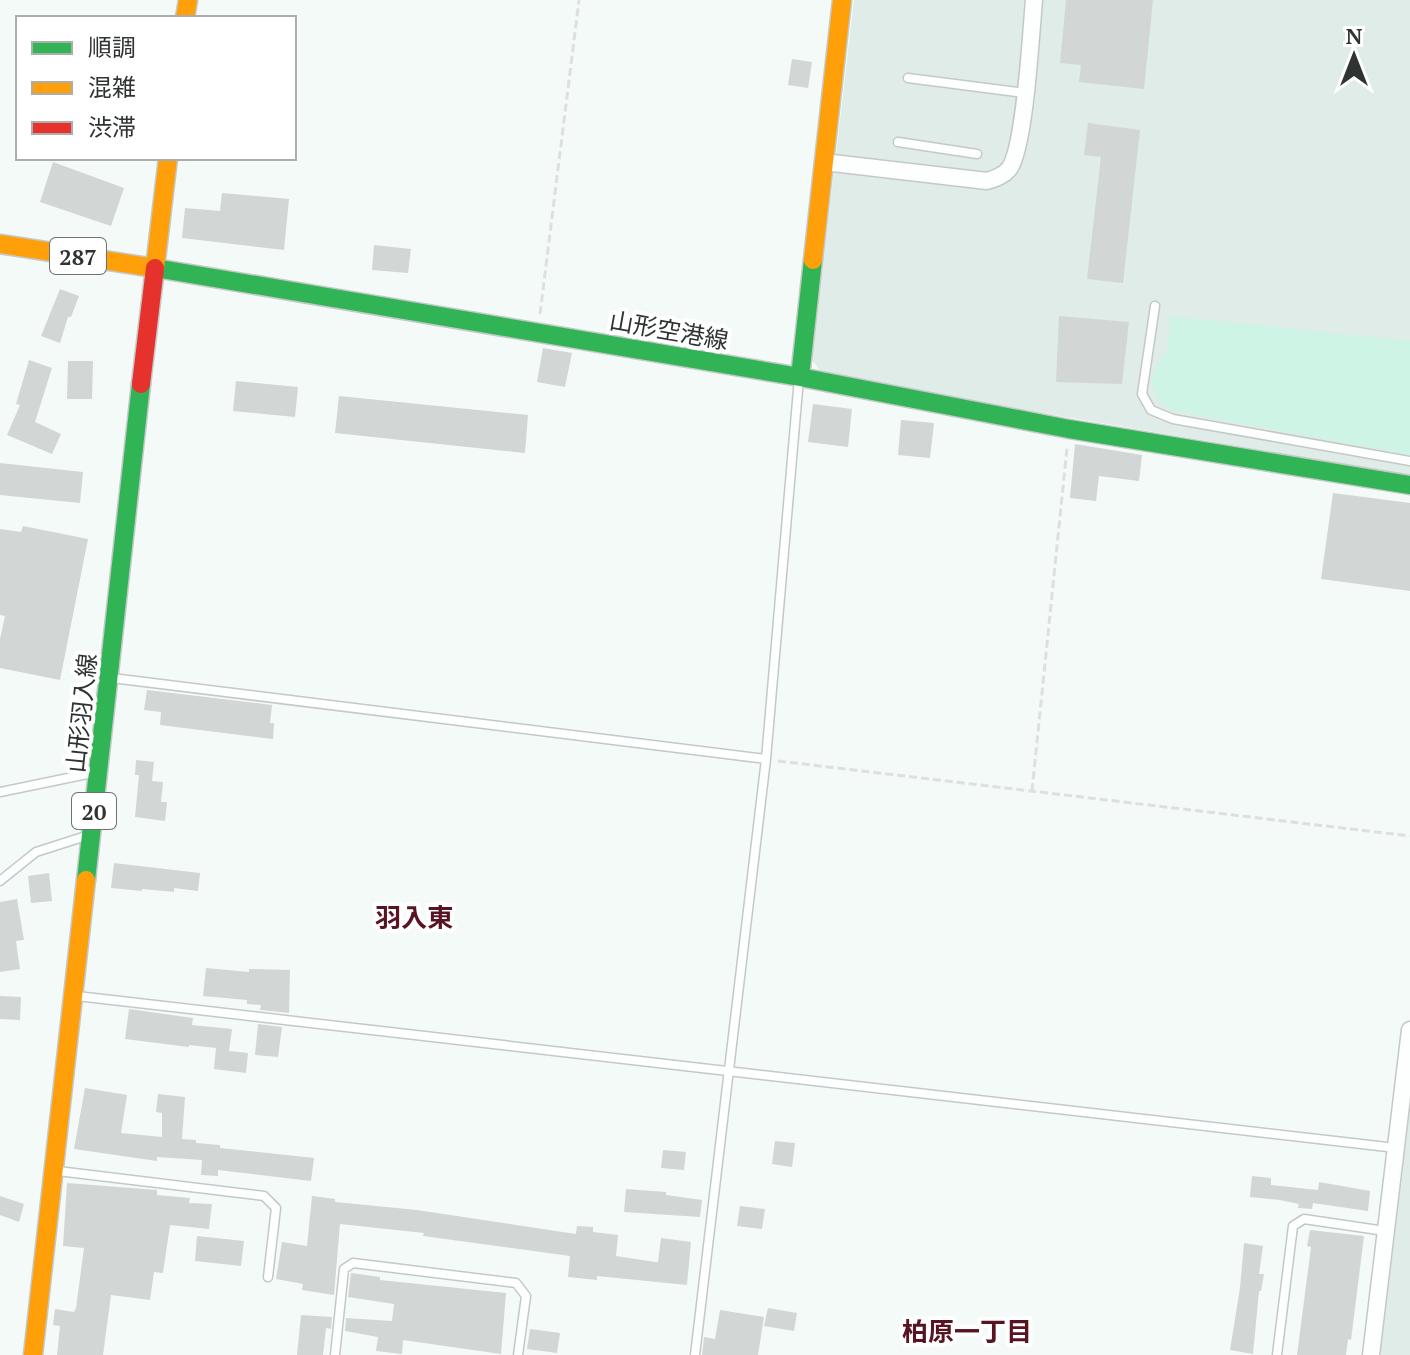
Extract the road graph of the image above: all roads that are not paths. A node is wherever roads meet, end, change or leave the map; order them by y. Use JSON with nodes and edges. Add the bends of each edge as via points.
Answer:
{"nodes":[{"id":1,"x":842,"y":0,"type":"edge"},
{"id":2,"x":1034,"y":0,"type":"edge"},
{"id":3,"x":908,"y":78,"type":"dead end"},
{"id":4,"x":1025,"y":93,"type":"junction"},
{"id":5,"x":898,"y":142,"type":"dead end"},
{"id":6,"x":977,"y":154,"type":"dead end"},
{"id":7,"x":168,"y":160,"type":"edge"},
{"id":8,"x":824,"y":162,"type":"junction"},
{"id":9,"x":0,"y":244,"type":"edge"},
{"id":10,"x":155,"y":268,"type":"junction"},
{"id":11,"x":1155,"y":306,"type":"dead end"},
{"id":12,"x":800,"y":377,"type":"junction"},
{"id":13,"x":1410,"y":461,"type":"edge"},
{"id":14,"x":1410,"y":485,"type":"edge"},
{"id":15,"x":109,"y":678,"type":"junction"},
{"id":16,"x":766,"y":759,"type":"junction"},
{"id":17,"x":99,"y":771,"type":"junction"},
{"id":18,"x":0,"y":792,"type":"edge"},
{"id":19,"x":92,"y":834,"type":"junction"},
{"id":20,"x":0,"y":881,"type":"edge"},
{"id":21,"x":73,"y":995,"type":"junction"},
{"id":22,"x":1410,"y":1030,"type":"edge"},
{"id":23,"x":729,"y":1073,"type":"junction"},
{"id":24,"x":1396,"y":1148,"type":"junction"},
{"id":25,"x":53,"y":1171,"type":"junction"},
{"id":26,"x":1386,"y":1231,"type":"junction"},
{"id":27,"x":268,"y":1277,"type":"dead end"},
{"id":28,"x":33,"y":1355,"type":"edge"},
{"id":29,"x":335,"y":1355,"type":"edge"},
{"id":30,"x":518,"y":1355,"type":"edge"},
{"id":31,"x":695,"y":1355,"type":"edge"},
{"id":32,"x":1277,"y":1355,"type":"edge"},
{"id":33,"x":1371,"y":1355,"type":"edge"}],
"edges":[{"from":1,"to":8,"type":"main road"},
{"from":2,"to":4,"type":"street"},
{"from":3,"to":4,"type":"lane"},
{"from":4,"to":8,"type":"street","via":[[1013,161],[998,178]]},
{"from":5,"to":6,"type":"lane"},
{"from":7,"to":10,"type":"main road","name":"山形羽入線"},
{"from":8,"to":12,"type":"main road"},
{"from":9,"to":10,"type":"main road","number":"287"},
{"from":10,"to":12,"type":"main road","name":"山形空港線"},
{"from":10,"to":15,"type":"main road","name":"山形羽入線","number":"20"},
{"from":11,"to":13,"type":"lane","via":[[1142,394],[1151,410],[1173,419]]},
{"from":12,"to":14,"type":"main road","name":"山形空港線","via":[[1069,429]]},
{"from":12,"to":16,"type":"lane"},
{"from":15,"to":16,"type":"lane"},
{"from":15,"to":17,"type":"main road","name":"山形羽入線","number":"20"},
{"from":16,"to":23,"type":"lane"},
{"from":17,"to":18,"type":"lane"},
{"from":17,"to":19,"type":"main road","name":"山形羽入線","number":"20"},
{"from":19,"to":20,"type":"lane","via":[[36,852]]},
{"from":19,"to":21,"type":"main road","name":"山形羽入線","number":"20"},
{"from":21,"to":23,"type":"lane"},
{"from":21,"to":25,"type":"main road","name":"山形羽入線","number":"20"},
{"from":22,"to":24,"type":"street"},
{"from":23,"to":24,"type":"lane"},
{"from":23,"to":31,"type":"lane"},
{"from":24,"to":26,"type":"street"},
{"from":25,"to":27,"type":"lane","via":[[264,1196],[276,1208]]},
{"from":25,"to":28,"type":"main road","name":"山形羽入線","number":"20"},
{"from":26,"to":32,"type":"lane","via":[[1304,1219],[1293,1226]]},
{"from":26,"to":33,"type":"street"},
{"from":29,"to":30,"type":"lane","via":[[344,1269],[353,1263],[516,1283],[526,1296]]}]}
